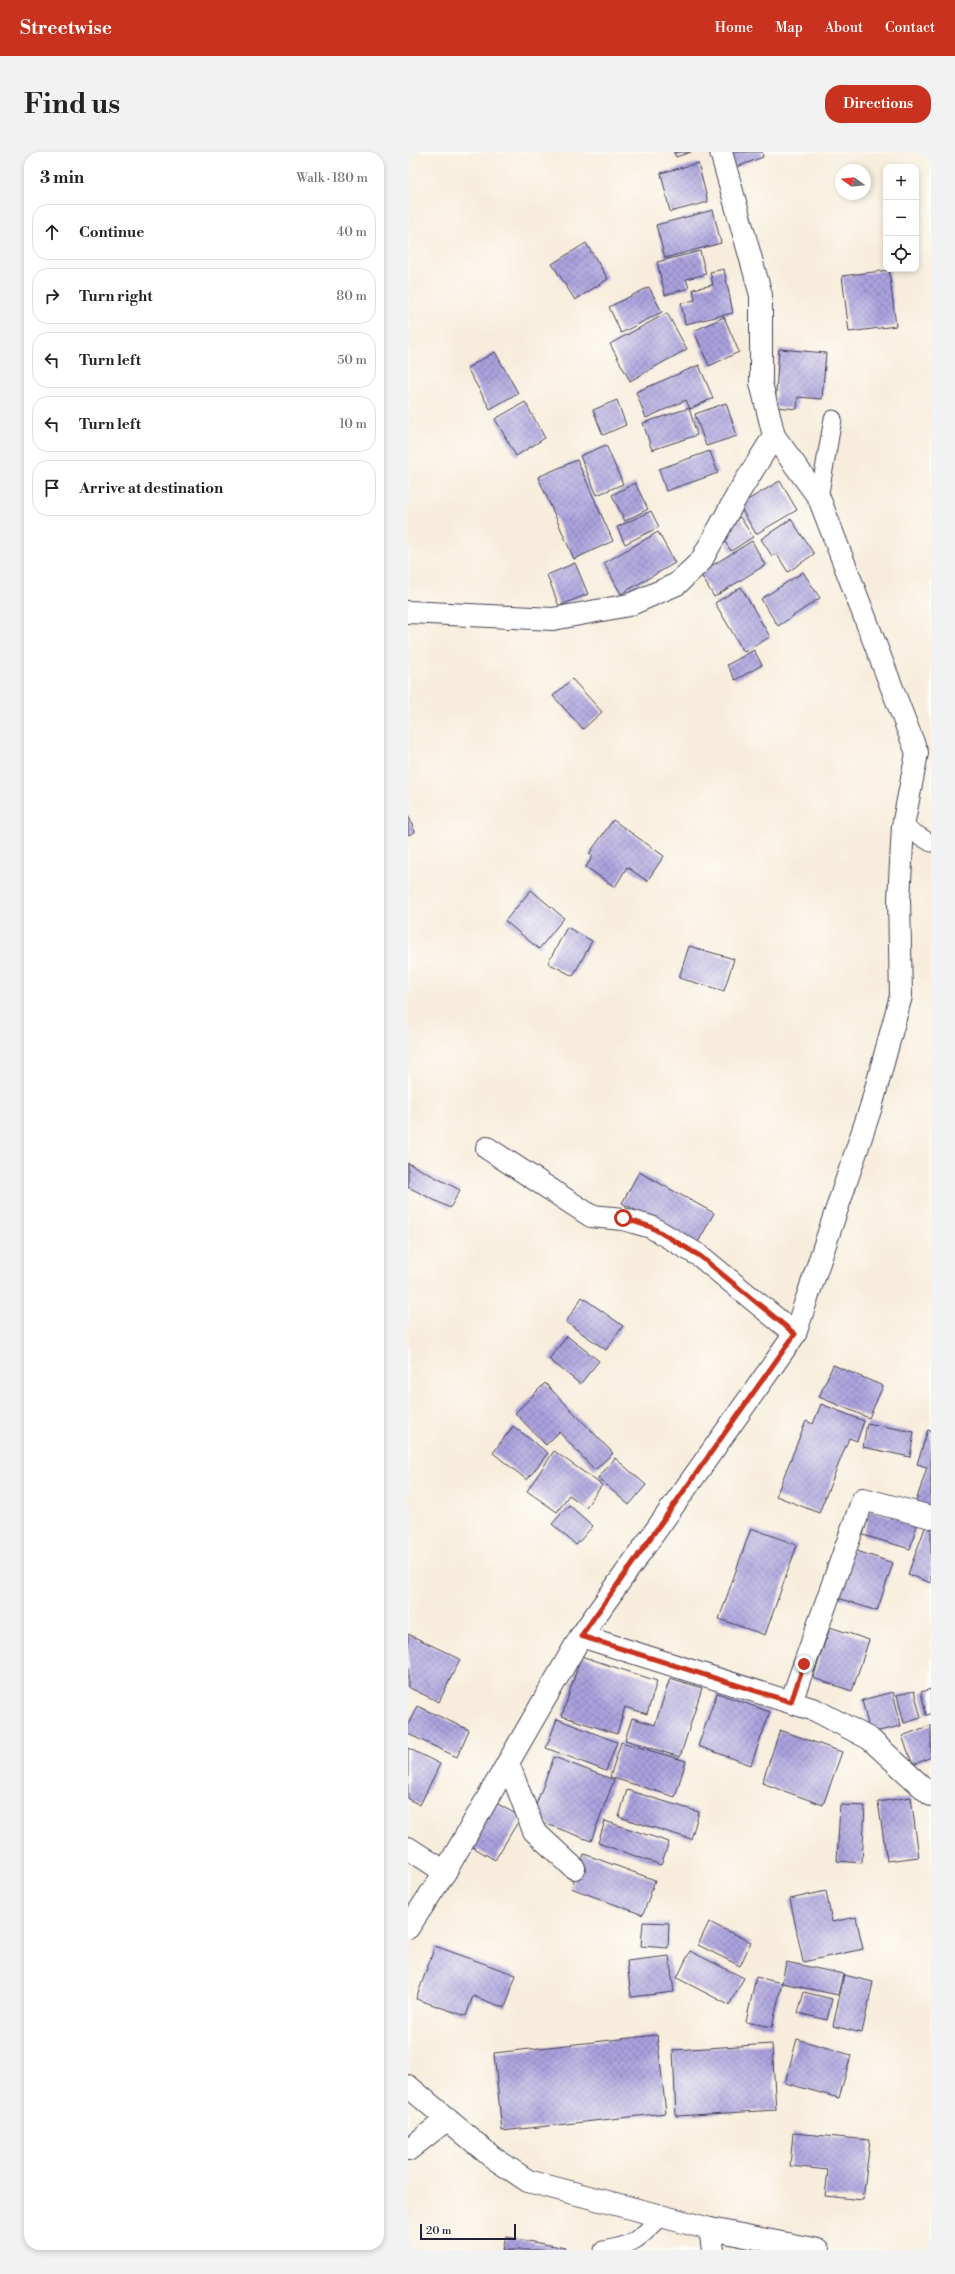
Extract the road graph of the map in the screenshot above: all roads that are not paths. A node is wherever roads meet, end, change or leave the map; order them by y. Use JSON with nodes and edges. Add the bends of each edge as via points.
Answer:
{"nodes":[{"id":1,"x":721,"y":152,"type":"edge"},
{"id":2,"x":833,"y":419,"type":"dead end"},
{"id":3,"x":774,"y":436,"type":"junction"},
{"id":4,"x":819,"y":498,"type":"junction"},
{"id":5,"x":408,"y":612,"type":"edge"},
{"id":6,"x":924,"y":751,"type":"edge"},
{"id":7,"x":903,"y":826,"type":"junction"},
{"id":8,"x":931,"y":843,"type":"edge"},
{"id":9,"x":487,"y":1148,"type":"dead end"},
{"id":10,"x":795,"y":1334,"type":"junction"},
{"id":11,"x":931,"y":1516,"type":"edge"},
{"id":12,"x":581,"y":1636,"type":"junction"},
{"id":13,"x":791,"y":1702,"type":"junction"},
{"id":14,"x":508,"y":1763,"type":"junction"},
{"id":15,"x":931,"y":1795,"type":"edge"},
{"id":16,"x":408,"y":1848,"type":"edge"},
{"id":17,"x":574,"y":1868,"type":"dead end"},
{"id":18,"x":445,"y":1872,"type":"junction"},
{"id":19,"x":408,"y":1928,"type":"edge"},
{"id":20,"x":408,"y":2086,"type":"edge"},
{"id":21,"x":446,"y":2120,"type":"junction"},
{"id":22,"x":408,"y":2150,"type":"edge"},
{"id":23,"x":662,"y":2216,"type":"junction"},
{"id":24,"x":712,"y":2239,"type":"edge"},
{"id":25,"x":603,"y":2250,"type":"edge"},
{"id":26,"x":818,"y":2250,"type":"edge"}],
"edges":[{"from":1,"to":3,"type":"street","via":[[761,294],[761,383]]},
{"from":2,"to":4,"type":"lane"},
{"from":3,"to":4,"type":"street"},
{"from":3,"to":5,"type":"street","via":[[701,561],[677,584],[628,606],[553,619]]},
{"from":4,"to":6,"type":"street"},
{"from":6,"to":7,"type":"street"},
{"from":7,"to":8,"type":"lane"},
{"from":7,"to":10,"type":"street","via":[[899,899],[901,996],[871,1107]]},
{"from":9,"to":10,"type":"street","via":[[591,1216],[623,1218],[651,1227],[700,1256]]},
{"from":10,"to":12,"type":"street"},
{"from":11,"to":13,"type":"street","via":[[863,1499]]},
{"from":12,"to":13,"type":"street"},
{"from":12,"to":14,"type":"street"},
{"from":13,"to":15,"type":"street","via":[[815,1710],[870,1739]]},
{"from":14,"to":17,"type":"street","via":[[534,1831]]},
{"from":14,"to":18,"type":"street"},
{"from":16,"to":18,"type":"street"},
{"from":18,"to":19,"type":"street"},
{"from":20,"to":21,"type":"street"},
{"from":21,"to":22,"type":"street"},
{"from":21,"to":23,"type":"street","via":[[492,2157],[528,2181]]},
{"from":23,"to":24,"type":"street"},
{"from":23,"to":25,"type":"lane","via":[[630,2245]]},
{"from":24,"to":26,"type":"street"}]}
